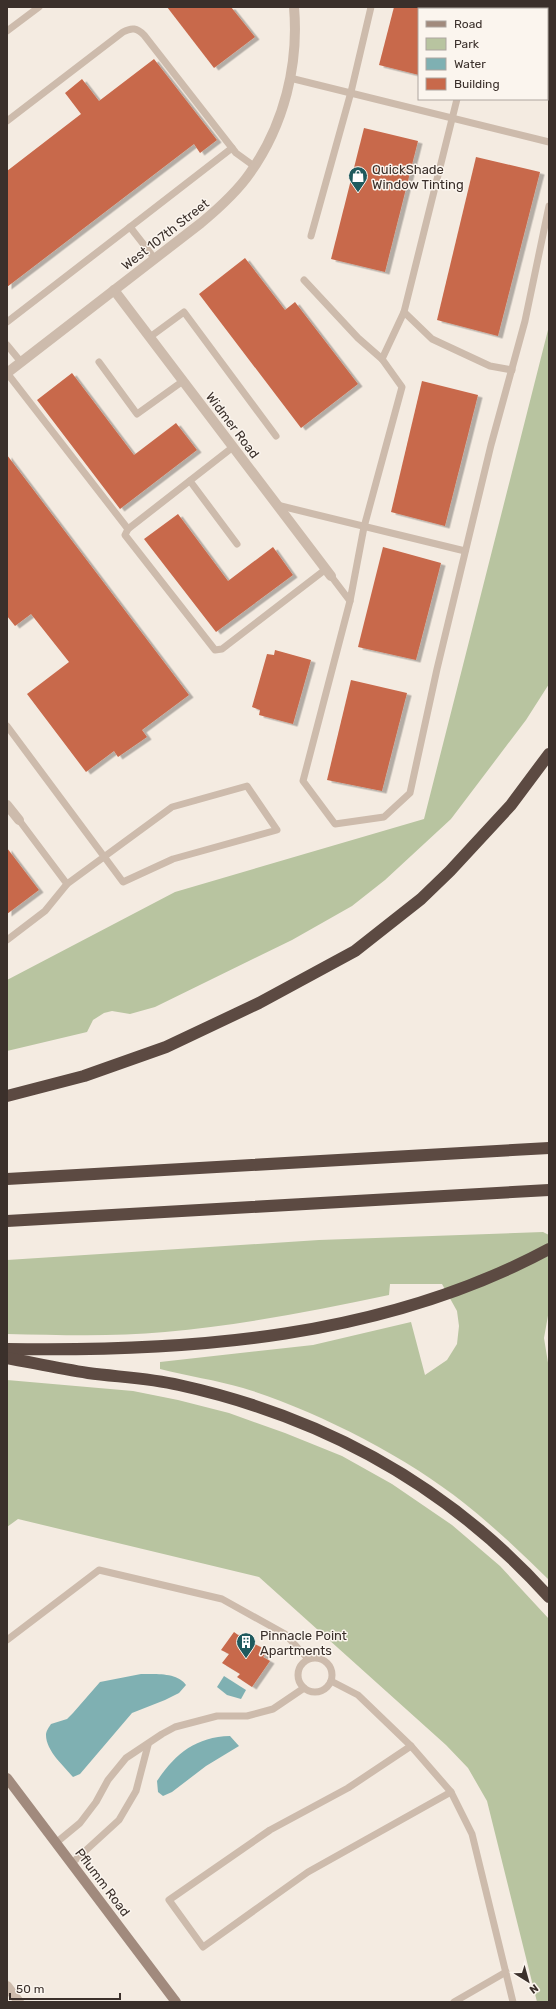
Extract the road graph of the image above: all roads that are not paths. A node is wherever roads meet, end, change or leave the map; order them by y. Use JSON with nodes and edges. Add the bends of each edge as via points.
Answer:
{"nodes":[{"id":1,"x":39,"y":7,"type":"edge"},
{"id":2,"x":294,"y":7,"type":"edge"},
{"id":3,"x":371,"y":7,"type":"edge"},
{"id":4,"x":7,"y":31,"type":"edge"},
{"id":5,"x":290,"y":78,"type":"junction"},
{"id":6,"x":351,"y":92,"type":"junction"},
{"id":7,"x":457,"y":100,"type":"edge"},
{"id":8,"x":452,"y":118,"type":"junction"},
{"id":9,"x":7,"y":121,"type":"edge"},
{"id":10,"x":549,"y":142,"type":"edge"},
{"id":11,"x":232,"y":148,"type":"junction"},
{"id":12,"x":254,"y":166,"type":"junction"},
{"id":13,"x":549,"y":206,"type":"edge"},
{"id":14,"x":130,"y":227,"type":"junction"},
{"id":15,"x":311,"y":236,"type":"dead end"},
{"id":16,"x":155,"y":258,"type":"junction"},
{"id":17,"x":304,"y":280,"type":"dead end"},
{"id":18,"x":114,"y":290,"type":"junction"},
{"id":19,"x":404,"y":312,"type":"junction"},
{"id":20,"x":7,"y":322,"type":"edge"},
{"id":21,"x":150,"y":337,"type":"junction"},
{"id":22,"x":7,"y":345,"type":"edge"},
{"id":23,"x":382,"y":358,"type":"junction"},
{"id":24,"x":21,"y":362,"type":"junction"},
{"id":25,"x":99,"y":362,"type":"dead end"},
{"id":26,"x":512,"y":370,"type":"junction"},
{"id":27,"x":7,"y":373,"type":"edge"},
{"id":28,"x":183,"y":381,"type":"junction"},
{"id":29,"x":276,"y":436,"type":"dead end"},
{"id":30,"x":233,"y":447,"type":"junction"},
{"id":31,"x":190,"y":481,"type":"junction"},
{"id":32,"x":277,"y":505,"type":"junction"},
{"id":33,"x":364,"y":527,"type":"junction"},
{"id":34,"x":128,"y":529,"type":"junction"},
{"id":35,"x":237,"y":544,"type":"dead end"},
{"id":36,"x":465,"y":551,"type":"junction"},
{"id":37,"x":329,"y":573,"type":"junction"},
{"id":38,"x":350,"y":601,"type":"junction"},
{"id":39,"x":7,"y":726,"type":"edge"},
{"id":40,"x":549,"y":754,"type":"edge"},
{"id":41,"x":7,"y":805,"type":"edge"},
{"id":42,"x":19,"y":820,"type":"joint"},
{"id":43,"x":103,"y":857,"type":"junction"},
{"id":44,"x":67,"y":884,"type":"junction"},
{"id":45,"x":7,"y":940,"type":"edge"},
{"id":46,"x":7,"y":1096,"type":"edge"},
{"id":47,"x":549,"y":1148,"type":"edge"},
{"id":48,"x":7,"y":1179,"type":"edge"},
{"id":49,"x":549,"y":1190,"type":"edge"},
{"id":50,"x":7,"y":1222,"type":"edge"},
{"id":51,"x":549,"y":1249,"type":"edge"},
{"id":52,"x":7,"y":1349,"type":"edge"},
{"id":53,"x":7,"y":1358,"type":"edge"},
{"id":54,"x":549,"y":1597,"type":"edge"},
{"id":55,"x":7,"y":1640,"type":"edge"},
{"id":56,"x":308,"y":1659,"type":"junction"},
{"id":57,"x":332,"y":1682,"type":"junction"},
{"id":58,"x":304,"y":1688,"type":"junction"},
{"id":59,"x":148,"y":1745,"type":"junction"},
{"id":60,"x":411,"y":1746,"type":"junction"},
{"id":61,"x":7,"y":1778,"type":"edge"},
{"id":62,"x":451,"y":1792,"type":"junction"},
{"id":63,"x":57,"y":1842,"type":"junction"},
{"id":64,"x":72,"y":1863,"type":"junction"},
{"id":65,"x":506,"y":1972,"type":"junction"},
{"id":66,"x":7,"y":1986,"type":"edge"},
{"id":67,"x":19,"y":2002,"type":"edge"},
{"id":68,"x":176,"y":2002,"type":"edge"},
{"id":69,"x":454,"y":2002,"type":"edge"},
{"id":70,"x":513,"y":2002,"type":"edge"}],
"edges":[{"from":1,"to":4,"type":"lane"},
{"from":2,"to":5,"type":"street","name":"West 107th Street","via":[[295,48]]},
{"from":3,"to":6,"type":"lane"},
{"from":5,"to":6,"type":"lane"},
{"from":5,"to":12,"type":"street","name":"West 107th Street","via":[[280,116],[266,148]]},
{"from":6,"to":8,"type":"lane"},
{"from":6,"to":15,"type":"lane"},
{"from":7,"to":8,"type":"lane"},
{"from":8,"to":10,"type":"lane"},
{"from":8,"to":19,"type":"lane"},
{"from":9,"to":11,"type":"lane","via":[[123,32],[135,28],[144,35]]},
{"from":11,"to":12,"type":"lane"},
{"from":11,"to":14,"type":"lane"},
{"from":12,"to":16,"type":"street","name":"West 107th Street","via":[[229,199]]},
{"from":13,"to":26,"type":"lane"},
{"from":14,"to":16,"type":"lane"},
{"from":14,"to":20,"type":"lane"},
{"from":16,"to":18,"type":"street","name":"West 107th Street"},
{"from":17,"to":23,"type":"lane","via":[[358,338]]},
{"from":18,"to":21,"type":"street","name":"Widmer Road"},
{"from":18,"to":24,"type":"street","name":"West 107th Street"},
{"from":19,"to":23,"type":"lane"},
{"from":19,"to":26,"type":"lane","via":[[432,339],[490,366]]},
{"from":21,"to":28,"type":"street","name":"Widmer Road"},
{"from":21,"to":29,"type":"lane","via":[[184,312]]},
{"from":22,"to":24,"type":"lane"},
{"from":23,"to":33,"type":"lane","via":[[402,387]]},
{"from":24,"to":27,"type":"street","name":"West 107th Street"},
{"from":25,"to":28,"type":"lane","via":[[137,414]]},
{"from":26,"to":36,"type":"lane"},
{"from":27,"to":34,"type":"lane"},
{"from":28,"to":30,"type":"street","name":"Widmer Road"},
{"from":30,"to":31,"type":"lane"},
{"from":30,"to":32,"type":"street","name":"Widmer Road"},
{"from":31,"to":34,"type":"lane"},
{"from":31,"to":35,"type":"lane"},
{"from":32,"to":33,"type":"lane"},
{"from":32,"to":37,"type":"street","name":"Widmer Road"},
{"from":33,"to":36,"type":"lane"},
{"from":33,"to":38,"type":"lane"},
{"from":34,"to":37,"type":"lane","via":[[125,535],[215,650],[222,649]]},
{"from":36,"to":38,"type":"lane","via":[[410,793],[384,817],[335,824],[304,781]]},
{"from":37,"to":38,"type":"lane"},
{"from":39,"to":43,"type":"lane"},
{"from":40,"to":46,"type":"highway","via":[[511,804],[450,872],[421,899],[355,951],[259,1003],[166,1048],[84,1076]]},
{"from":41,"to":42,"type":"street"},
{"from":42,"to":44,"type":"lane"},
{"from":43,"to":43,"type":"lane","via":[[123,882],[173,859],[277,830],[247,786],[172,807]]},
{"from":43,"to":44,"type":"lane"},
{"from":44,"to":45,"type":"lane","via":[[45,911]]},
{"from":47,"to":48,"type":"highway"},
{"from":49,"to":50,"type":"highway"},
{"from":51,"to":52,"type":"highway","via":[[499,1275],[417,1305],[309,1330],[134,1349]]},
{"from":53,"to":54,"type":"highway","via":[[184,1386],[258,1406],[320,1430],[388,1464],[451,1506],[507,1553]]},
{"from":55,"to":56,"type":"lane","via":[[99,1570],[222,1599],[285,1634]]},
{"from":56,"to":57,"type":"lane","via":[[325,1661],[331,1666]]},
{"from":56,"to":58,"type":"lane","via":[[298,1673],[298,1679]]},
{"from":57,"to":58,"type":"lane","via":[[318,1692]]},
{"from":57,"to":60,"type":"lane","via":[[358,1695]]},
{"from":58,"to":59,"type":"lane","via":[[273,1709],[247,1716],[217,1716],[175,1727]]},
{"from":59,"to":63,"type":"lane","via":[[126,1758],[80,1823]]},
{"from":59,"to":64,"type":"lane","via":[[136,1791],[119,1820]]},
{"from":60,"to":62,"type":"lane"},
{"from":60,"to":62,"type":"lane","via":[[348,1788],[270,1830],[169,1900],[203,1947],[308,1872]]},
{"from":61,"to":63,"type":"main road","name":"Pflumm Road"},
{"from":62,"to":65,"type":"lane","via":[[472,1834]]},
{"from":63,"to":64,"type":"main road","name":"Pflumm Road"},
{"from":64,"to":68,"type":"main road","name":"Pflumm Road"},
{"from":65,"to":69,"type":"lane"},
{"from":65,"to":70,"type":"lane"},
{"from":66,"to":67,"type":"street"}]}
